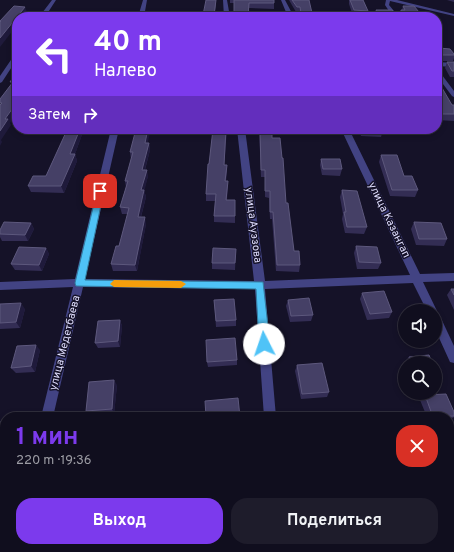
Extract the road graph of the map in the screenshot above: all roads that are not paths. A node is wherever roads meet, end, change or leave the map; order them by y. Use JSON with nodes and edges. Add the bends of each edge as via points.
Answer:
{"nodes":[{"id":1,"x":54,"y":0,"type":"edge"},
{"id":2,"x":144,"y":0,"type":"edge"},
{"id":3,"x":225,"y":0,"type":"edge"},
{"id":4,"x":283,"y":0,"type":"edge"},
{"id":5,"x":390,"y":0,"type":"edge"},
{"id":6,"x":46,"y":12,"type":"edge"},
{"id":7,"x":142,"y":12,"type":"edge"},
{"id":8,"x":226,"y":12,"type":"edge"},
{"id":9,"x":289,"y":12,"type":"edge"},
{"id":10,"x":392,"y":12,"type":"edge"},
{"id":11,"x":441,"y":12,"type":"edge"},
{"id":12,"x":442,"y":12,"type":"edge"},
{"id":13,"x":454,"y":15,"type":"edge"},
{"id":14,"x":12,"y":63,"type":"edge"},
{"id":15,"x":442,"y":64,"type":"edge"},
{"id":16,"x":454,"y":65,"type":"edge"},
{"id":17,"x":442,"y":79,"type":"edge"},
{"id":18,"x":0,"y":81,"type":"edge"},
{"id":19,"x":454,"y":95,"type":"edge"},
{"id":20,"x":114,"y":134,"type":"edge"},
{"id":21,"x":242,"y":134,"type":"edge"},
{"id":22,"x":347,"y":134,"type":"edge"},
{"id":23,"x":454,"y":277,"type":"edge"},
{"id":24,"x":417,"y":278,"type":"junction"},
{"id":25,"x":79,"y":283,"type":"junction"},
{"id":26,"x":260,"y":285,"type":"junction"},
{"id":27,"x":0,"y":286,"type":"edge"},
{"id":28,"x":429,"y":304,"type":"edge"},
{"id":29,"x":442,"y":332,"type":"edge"},
{"id":30,"x":454,"y":358,"type":"edge"},
{"id":31,"x":48,"y":412,"type":"edge"},
{"id":32,"x":270,"y":412,"type":"edge"}],
"edges":[{"from":1,"to":6,"type":"street"},
{"from":2,"to":7,"type":"street"},
{"from":3,"to":8,"type":"street"},
{"from":4,"to":9,"type":"street"},
{"from":5,"to":10,"type":"street","via":[[387,5]]},
{"from":5,"to":11,"type":"street"},
{"from":12,"to":13,"type":"street"},
{"from":14,"to":18,"type":"street"},
{"from":15,"to":16,"type":"street"},
{"from":17,"to":19,"type":"street"},
{"from":20,"to":25,"type":"street","name":"улица Медетбаева"},
{"from":21,"to":26,"type":"street","name":"улица Ауэзова"},
{"from":22,"to":24,"type":"street","name":"улица Казангап"},
{"from":23,"to":24,"type":"street"},
{"from":24,"to":26,"type":"street"},
{"from":24,"to":28,"type":"street","name":"улица Казангап"},
{"from":25,"to":26,"type":"street"},
{"from":25,"to":27,"type":"street"},
{"from":25,"to":31,"type":"street","name":"улица Медетбаева"},
{"from":26,"to":32,"type":"street","name":"улица Ауэзова"},
{"from":29,"to":30,"type":"street"}]}
